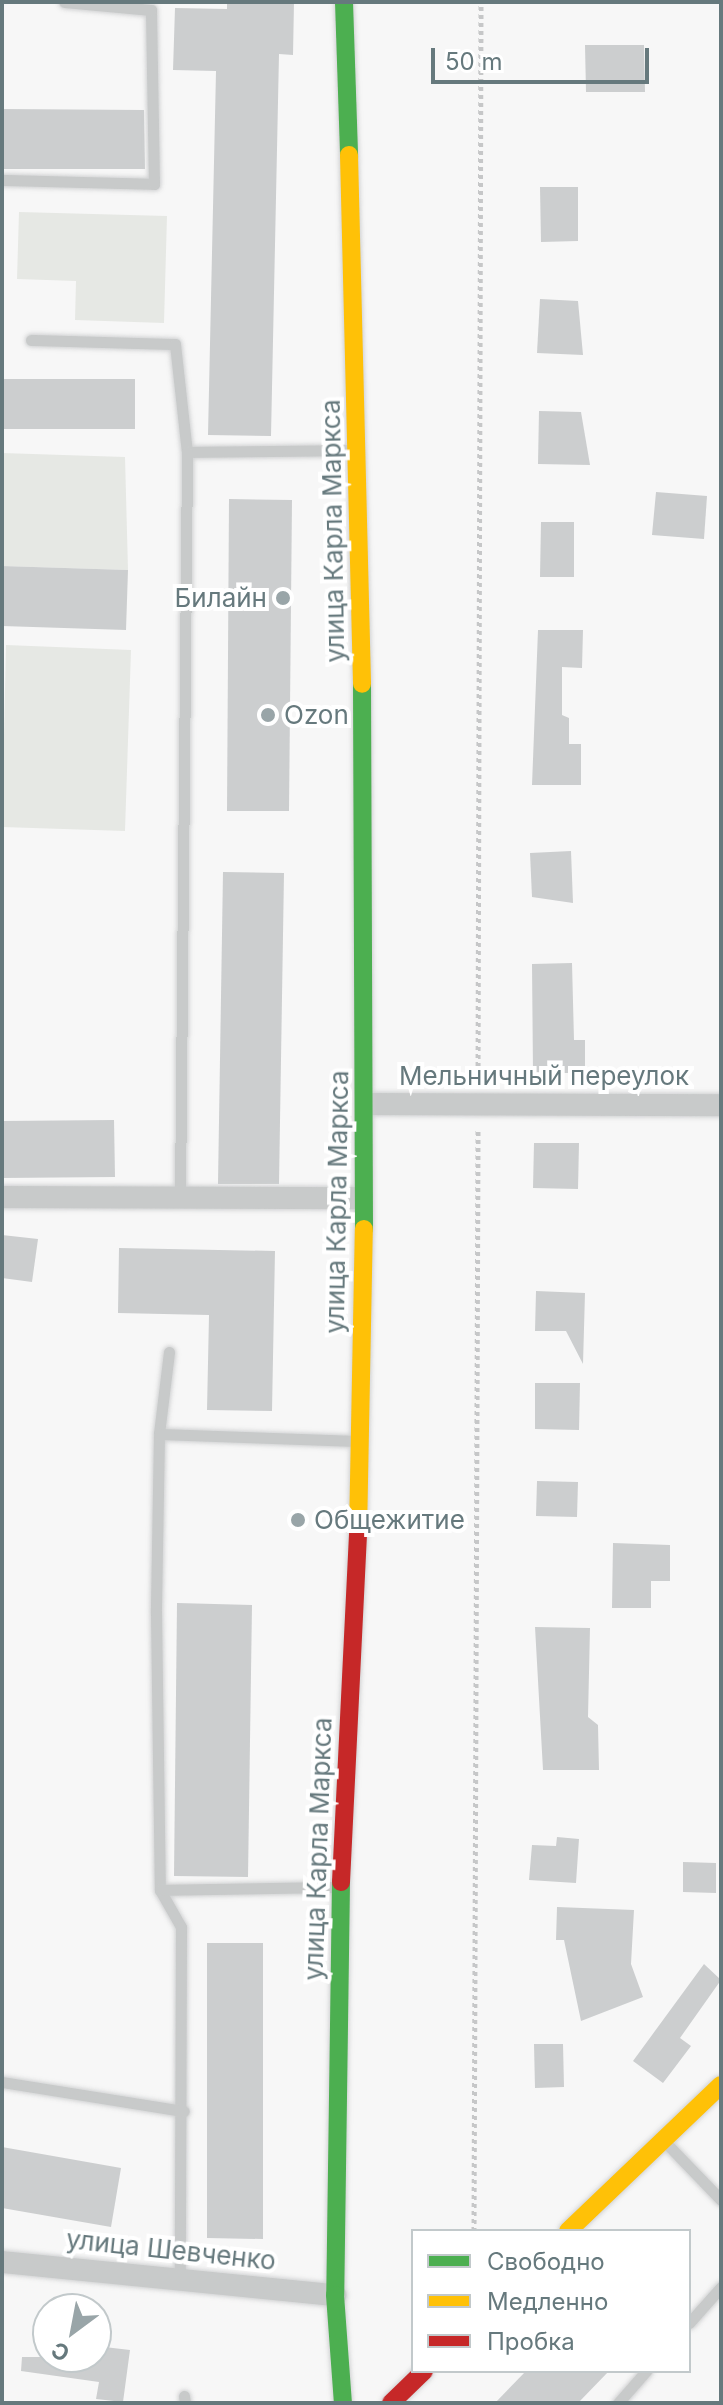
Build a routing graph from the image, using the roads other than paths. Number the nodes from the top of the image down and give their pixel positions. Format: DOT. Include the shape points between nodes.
graph roads {
  1 [pos="64,2"];
  2 [pos="344,2"];
  3 [pos="2,180"];
  4 [pos="31,340"];
  5 [pos="359,450"];
  6 [pos="187,452"];
  7 [pos="366,1104"];
  8 [pos="721,1105"];
  9 [pos="2,1197"];
  10 [pos="180,1198"];
  11 [pos="361,1198"];
  12 [pos="169,1352"];
  13 [pos="159,1434"];
  14 [pos="359,1441"];
  15 [pos="341,1887"];
  16 [pos="160,1890"];
  17 [pos="2,2082"];
  18 [pos="721,2085"];
  19 [pos="184,2111"];
  20 [pos="662,2139"];
  21 [pos="721,2200"];
  22 [pos="570,2229"];
  23 [pos="2,2262"];
  24 [pos="180,2279"];
  25 [pos="721,2287"];
  26 [pos="335,2295"];
  27 [pos="691,2321"];
  28 [pos="422,2373"];
  29 [pos="644,2373"];
  30 [pos="343,2403"];
  31 [pos="391,2403"];
  32 [pos="618,2403"];
  1 -- 3 [label="lane" via="151,10 154,184"];
  2 -- 5 [label="street, улица Карла Маркса"];
  4 -- 6 [label="lane" via="175,344"];
  5 -- 6 [label="lane"];
  5 -- 7 [label="street, улица Карла Маркса"];
  6 -- 10 [label="lane"];
  7 -- 8 [label="street, Мельничный переулок"];
  7 -- 11 [label="street, улица Карла Маркса"];
  9 -- 10 [label="street"];
  10 -- 11 [label="street"];
  11 -- 14 [label="street, улица Карла Маркса"];
  12 -- 13 [label="lane"];
  13 -- 14 [label="lane"];
  13 -- 16 [label="lane"];
  14 -- 15 [label="street, улица Карла Маркса"];
  15 -- 16 [label="lane"];
  15 -- 26 [label="street, улица Карла Маркса"];
  16 -- 19 [label="lane" via="181,1927"];
  17 -- 19 [label="lane"];
  18 -- 20 [label="street"];
  19 -- 24 [label="lane"];
  20 -- 21 [label="lane"];
  20 -- 22 [label="street"];
  23 -- 24 [label="street, улица Шевченко"];
  24 -- 26 [label="street, улица Шевченко"];
  25 -- 27 [label="lane"];
  26 -- 30 [label="street, улица Карла Маркса"];
  28 -- 31 [label="street"];
  29 -- 32 [label="lane"];
}
